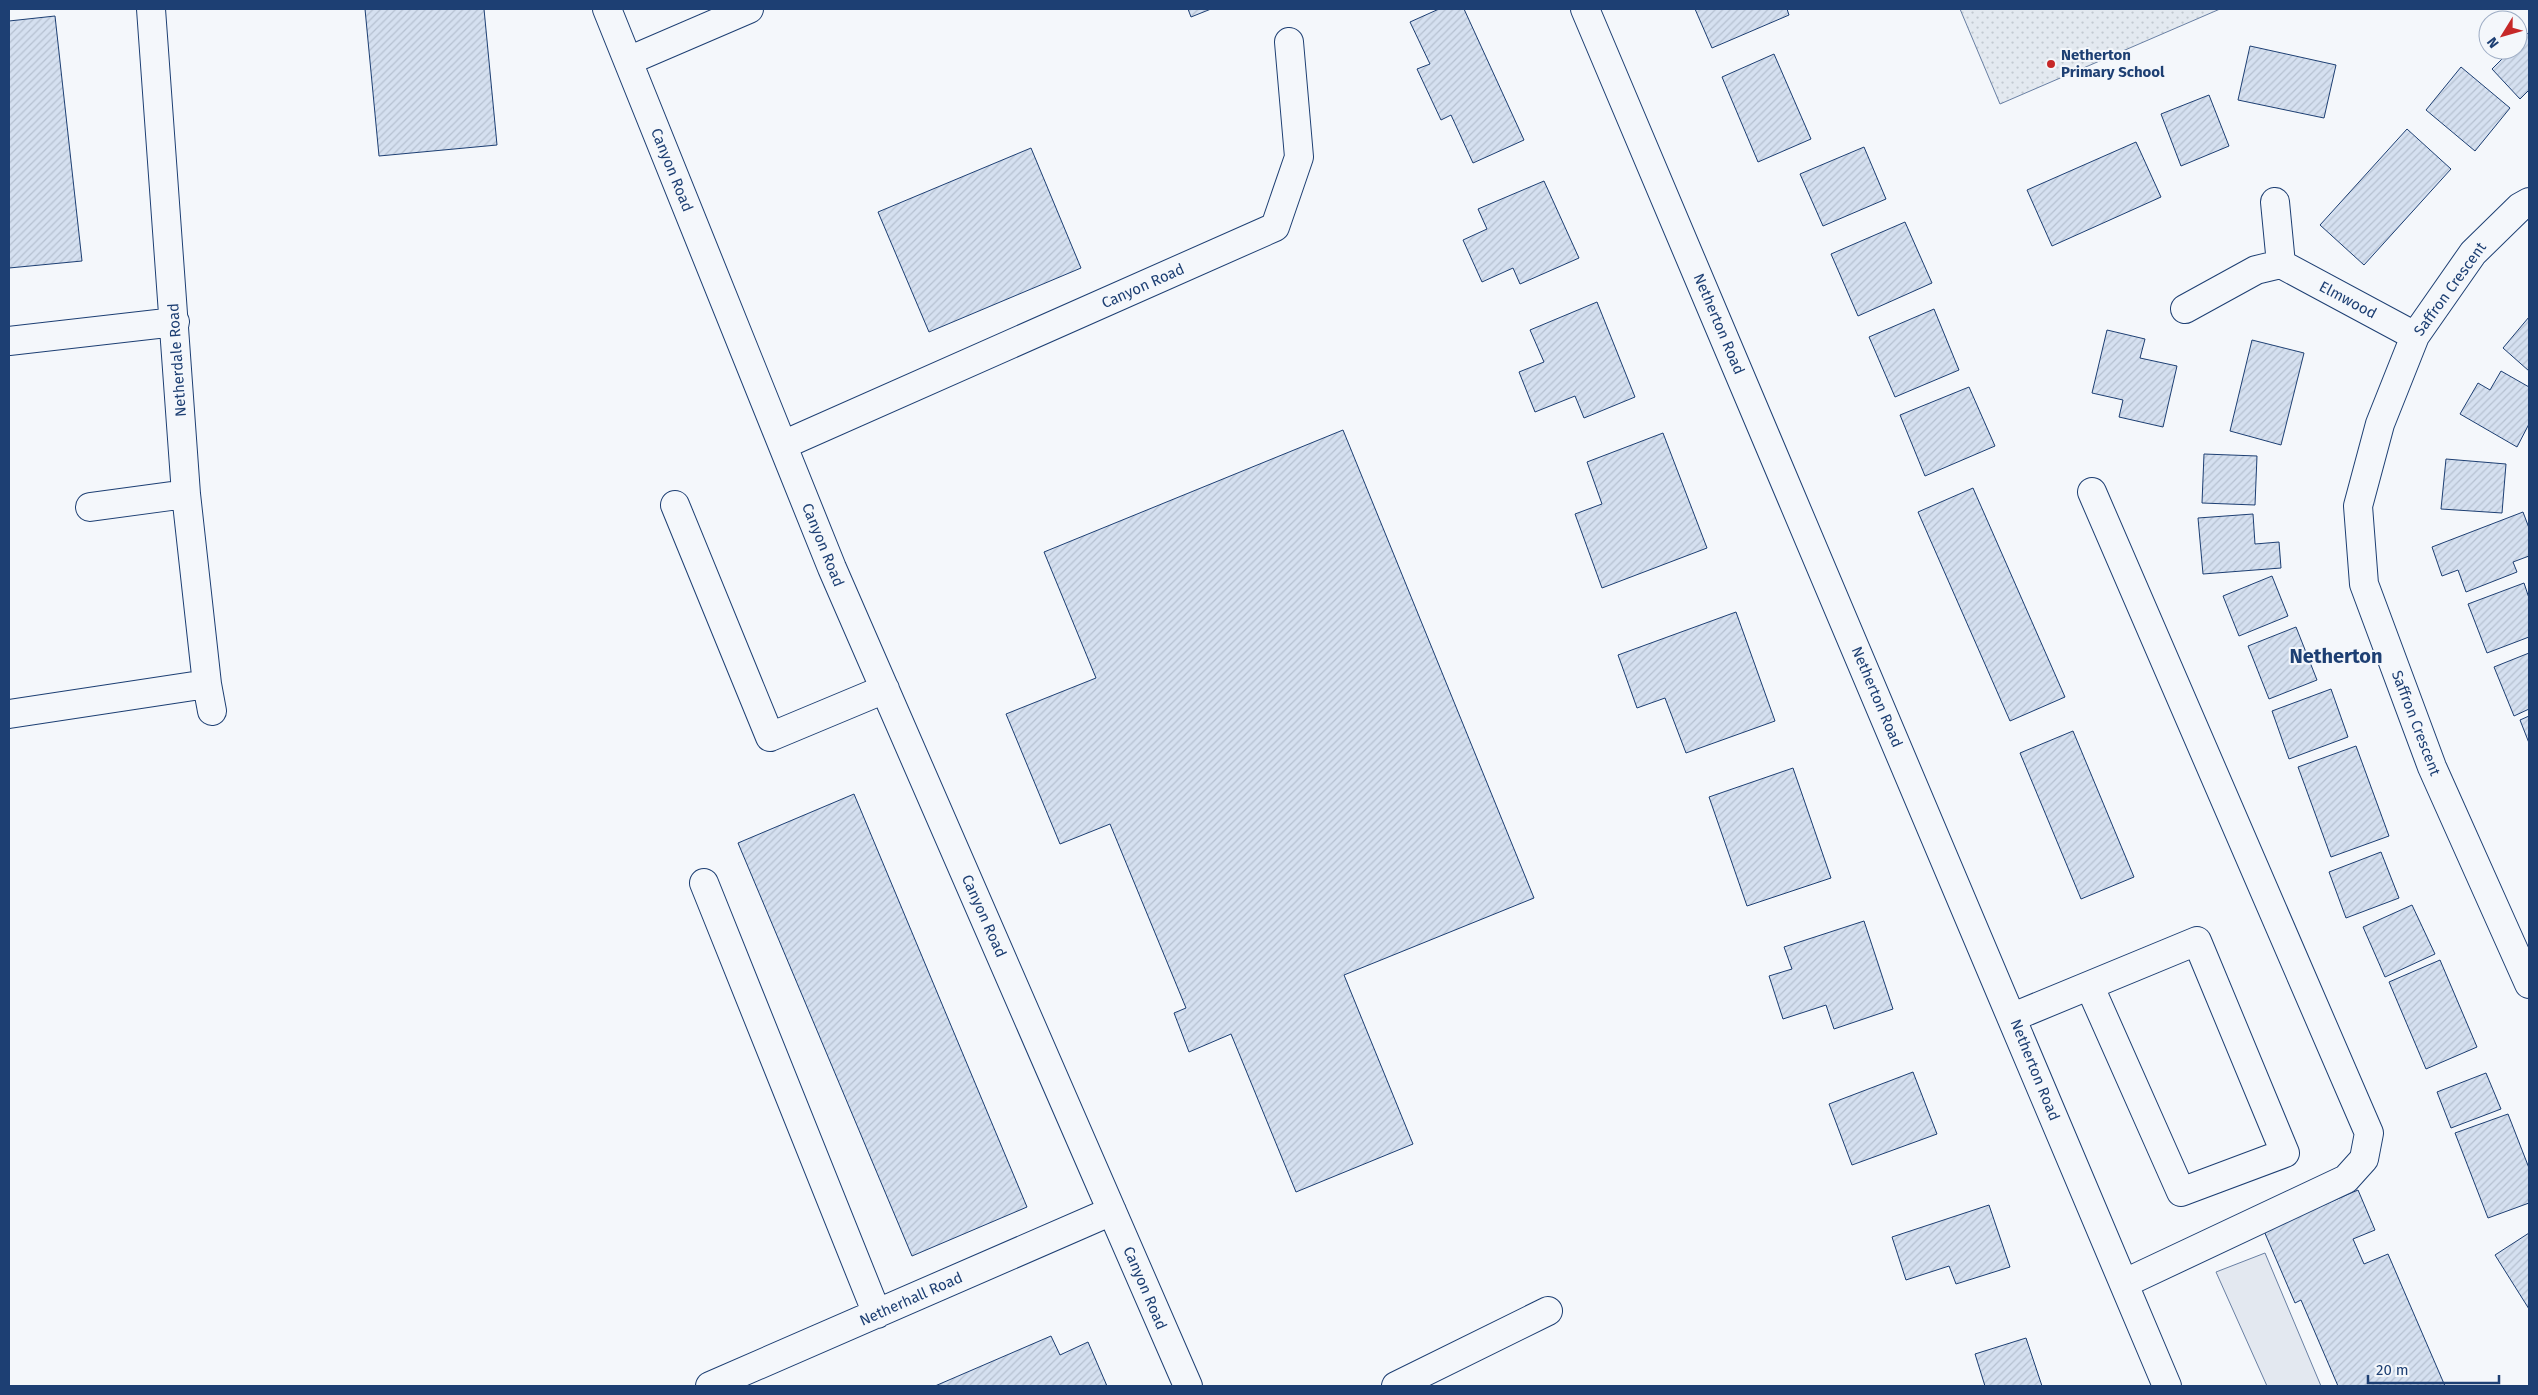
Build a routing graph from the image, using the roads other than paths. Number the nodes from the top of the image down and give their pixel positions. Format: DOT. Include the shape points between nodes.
graph roads {
  1 [pos="151,9"];
  2 [pos="607,9"];
  3 [pos="749,9"];
  4 [pos="1585,9"];
  5 [pos="1290,42"];
  6 [pos="628,60"];
  7 [pos="2275,202"];
  8 [pos="2529,202"];
  9 [pos="2281,264"];
  10 [pos="2186,309"];
  11 [pos="175,322"];
  12 [pos="2415,336"];
  13 [pos="9,341"];
  14 [pos="783,446"];
  15 [pos="2092,492"];
  16 [pos="186,494"];
  17 [pos="675,505"];
  18 [pos="90,506"];
  19 [pos="207,684"];
  20 [pos="885,689"];
  21 [pos="212,711"];
  22 [pos="9,714"];
  23 [pos="704,883"];
  24 [pos="2529,984"];
  25 [pos="2090,987"];
  26 [pos="2013,1017"];
  27 [pos="1112,1211"];
  28 [pos="2125,1283"];
  29 [pos="1548,1311"];
  30 [pos="877,1314"];
  31 [pos="710,1386"];
  32 [pos="1188,1386"];
  33 [pos="1396,1386"];
  34 [pos="2168,1386"];
  1 -- 11 [label="street, Netherdale Road"];
  2 -- 6 [label="street, Canyon Road"];
  3 -- 6 [label="street"];
  4 -- 26 [label="street, Netherton Road"];
  5 -- 14 [label="street, Canyon Road" via="1299,157 1275,227"];
  6 -- 14 [label="street, Canyon Road"];
  7 -- 9 [label="street"];
  8 -- 12 [label="street, Saffron Crescent" via="2473,253"];
  9 -- 10 [label="street" via="2256,270"];
  9 -- 12 [label="street, Elmwood"];
  11 -- 13 [label="street"];
  11 -- 16 [label="street, Netherdale Road"];
  12 -- 24 [label="street, Saffron Crescent" via="2380,424 2358,506 2364,584 2432,767"];
  14 -- 20 [label="street, Canyon Road"];
  15 -- 28 [label="street" via="2369,1133 2364,1159 2346,1179"];
  16 -- 18 [label="street"];
  16 -- 19 [label="street, Netherdale Road"];
  17 -- 20 [label="street" via="770,737"];
  19 -- 21 [label="street, Netherdale Road"];
  19 -- 22 [label="street"];
  20 -- 27 [label="street, Canyon Road"];
  23 -- 30 [label="street"];
  25 -- 25 [label="street" via="2181,1192 2285,1153 2197,940"];
  25 -- 26 [label="street"];
  26 -- 28 [label="street, Netherton Road"];
  27 -- 30 [label="street, Netherhall Road"];
  27 -- 32 [label="street, Canyon Road"];
  28 -- 34 [label="street, Netherton Road"];
  29 -- 33 [label="street"];
  30 -- 31 [label="street, Netherhall Road"];
}
